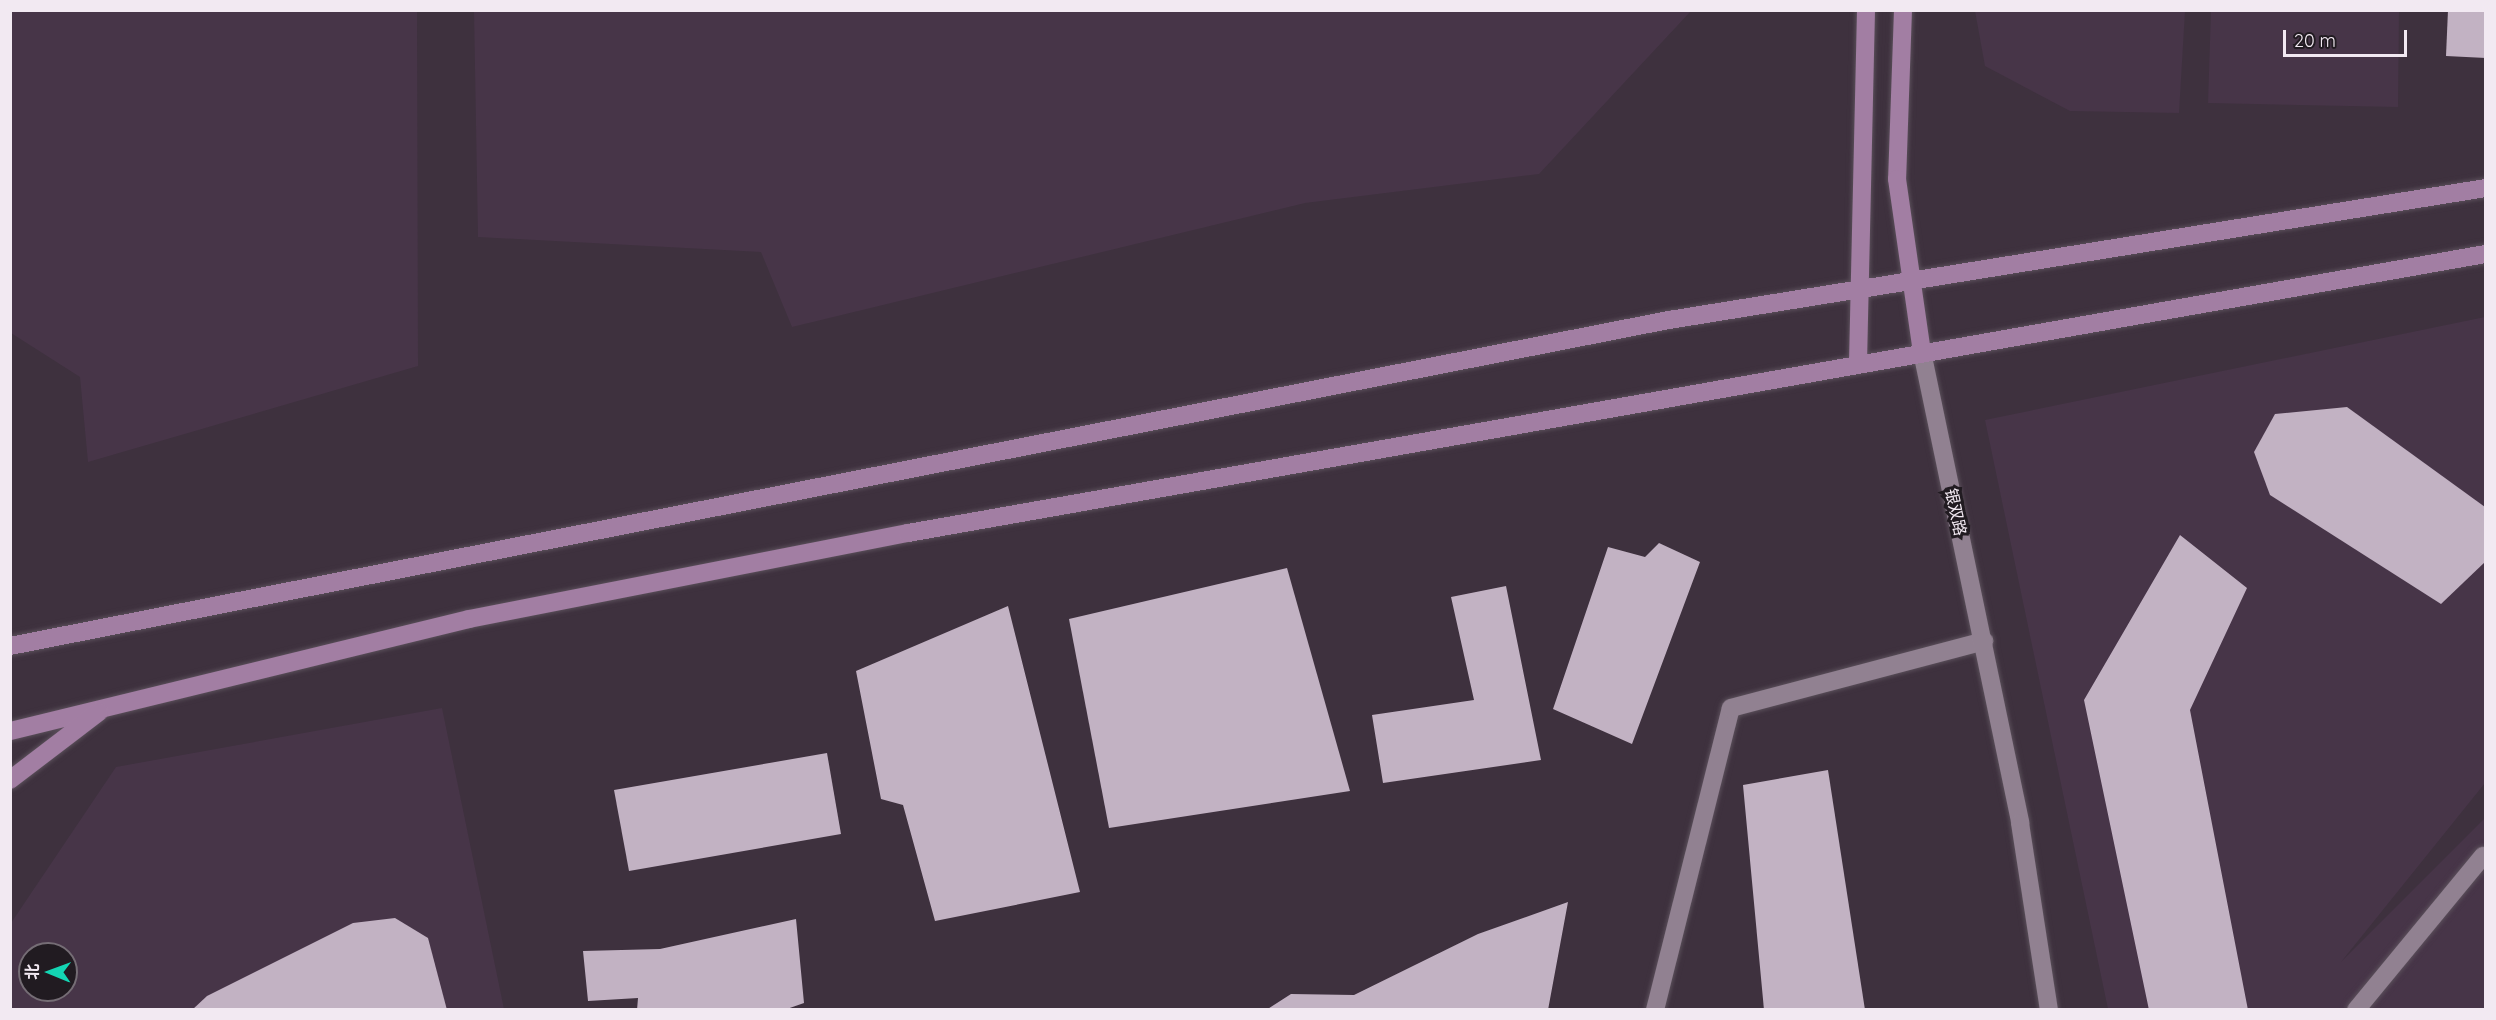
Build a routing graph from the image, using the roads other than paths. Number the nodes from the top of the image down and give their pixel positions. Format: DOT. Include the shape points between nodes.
graph roads {
  1 [pos="1866,10"];
  2 [pos="1903,10"];
  3 [pos="2486,188"];
  4 [pos="2486,254"];
  5 [pos="1909,278"];
  6 [pos="1859,287"];
  7 [pos="1922,352"];
  8 [pos="1858,363"];
  9 [pos="1984,642"];
  10 [pos="10,646"];
  11 [pos="105,707"];
  12 [pos="10,731"];
  13 [pos="10,780"];
  14 [pos="2485,860"];
  15 [pos="1654,1010"];
  16 [pos="2049,1010"];
  17 [pos="2356,1010"];
  1 -- 6 [label="main road"];
  2 -- 5 [label="main road, 银双路" via="1898,179"];
  3 -- 5 [label="main road"];
  4 -- 7 [label="main road"];
  5 -- 6 [label="main road"];
  5 -- 7 [label="main road, 银双路"];
  6 -- 8 [label="main road"];
  6 -- 10 [label="main road" via="1431,366"];
  7 -- 8 [label="main road"];
  7 -- 9 [label="street, 银双路"];
  8 -- 11 [label="main road" via="908,533 469,619"];
  9 -- 15 [label="street" via="1731,708"];
  9 -- 16 [label="street, 银双路" via="2020,823"];
  11 -- 12 [label="main road"];
  11 -- 13 [label="main road"];
  14 -- 17 [label="street"];
}
